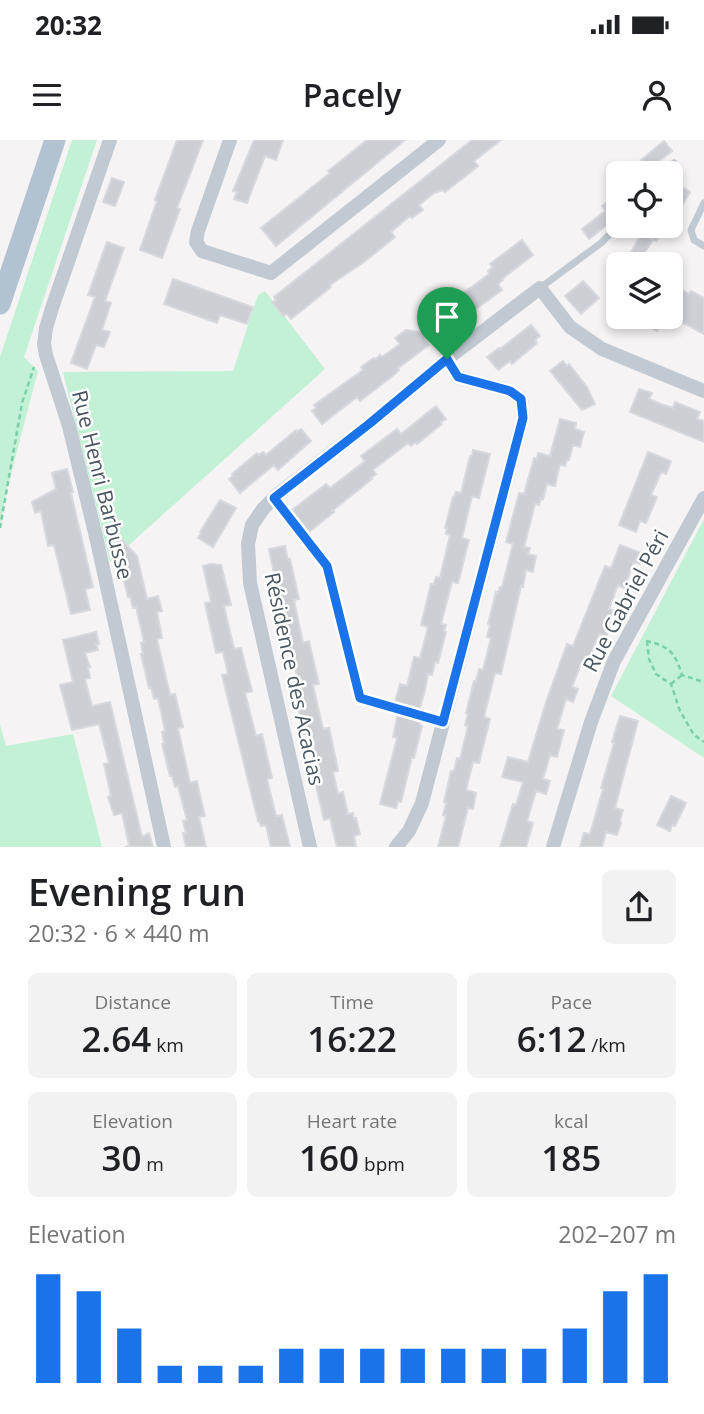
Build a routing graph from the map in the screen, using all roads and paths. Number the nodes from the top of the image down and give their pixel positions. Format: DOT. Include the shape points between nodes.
graph roads {
  1 [pos="55,140"];
  2 [pos="110,140"];
  3 [pos="230,140"];
  4 [pos="439,140"];
  5 [pos="704,203"];
  6 [pos="606,238"];
  7 [pos="704,246"];
  8 [pos="540,288"];
  9 [pos="0,304"];
  10 [pos="47,355"];
  11 [pos="447,359"];
  12 [pos="704,391"];
  13 [pos="274,498"];
  14 [pos="704,498"];
  15 [pos="0,528"];
  16 [pos="682,675"];
  17 [pos="704,682"];
  18 [pos="671,684"];
  19 [pos="443,722"];
  20 [pos="704,742"];
  21 [pos="164,847"];
  22 [pos="310,847"];
  23 [pos="397,847"];
  24 [pos="552,847"];
  1 -- 9 [label="main road"];
  2 -- 10 [label="street, Rue Henri Barbusse" via="46,328"];
  3 -- 4 [label="street" via="196,242 202,251 271,273"];
  5 -- 7 [label="lane" via="691,230 694,240"];
  6 -- 8 [label="lane, Résidence des Acacias"];
  8 -- 11 [label="street, Résidence des Acacias"];
  8 -- 12 [label="street" via="570,327 602,349"];
  10 -- 15 [label="path" via="36,363 22,403"];
  10 -- 21 [label="street, Rue Henri Barbusse" via="97,541"];
  11 -- 13 [label="street, Résidence des Acacias"];
  11 -- 19 [label="street" via="458,377 510,391 521,399 523,418"];
  13 -- 19 [label="path" via="327,566 360,698"];
  13 -- 22 [label="street, Résidence des Acacias" via="252,524 250,583"];
  14 -- 24 [label="street, Rue Gabriel Péri" via="614,661"];
  16 -- 17 [label="path"];
  16 -- 18 [label="path"];
  16 -- 18 [label="path" via="678,660 667,647 647,641 656,674"];
  18 -- 20 [label="path" via="680,711 694,735"];
  19 -- 23 [label="street" via="422,803"];
}
